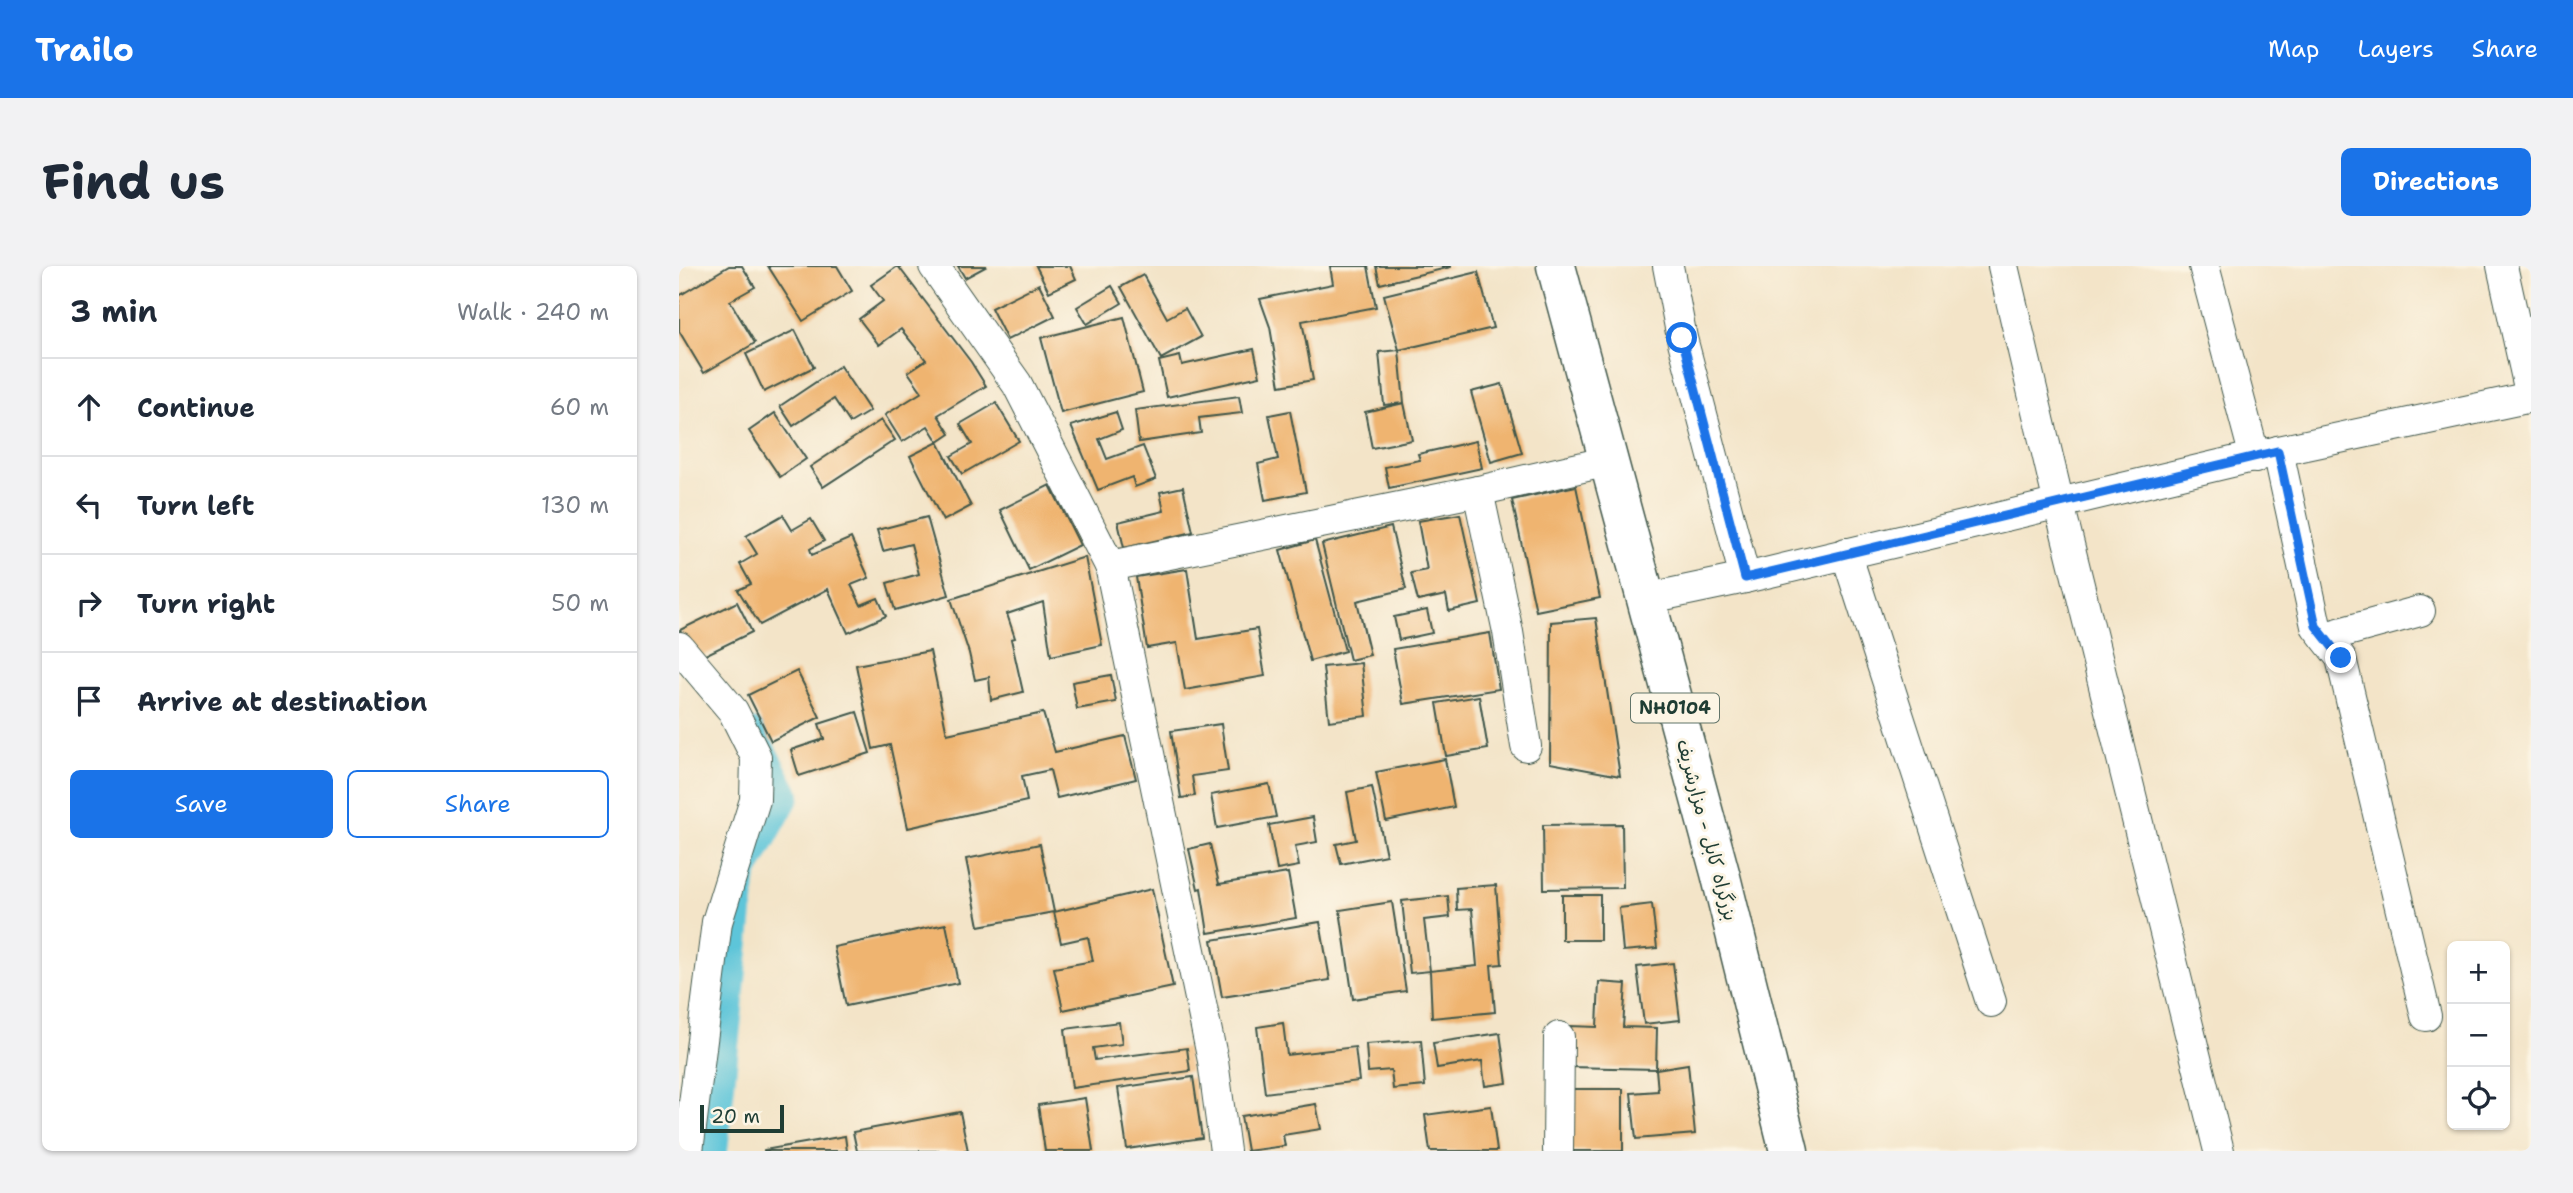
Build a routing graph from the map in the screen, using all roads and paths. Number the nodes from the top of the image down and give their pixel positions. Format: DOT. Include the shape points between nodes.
graph roads {
  1 [pos="934,266"];
  2 [pos="1556,266"];
  3 [pos="1668,266"];
  4 [pos="2003,266"];
  5 [pos="2204,266"];
  6 [pos="2502,266"];
  7 [pos="2267,454"];
  8 [pos="1609,461"];
  9 [pos="1478,491"];
  10 [pos="2059,504"];
  11 [pos="1846,553"];
  12 [pos="1110,566"];
  13 [pos="1745,578"];
  14 [pos="1645,599"];
  15 [pos="2420,611"];
  16 [pos="2325,638"];
  17 [pos="679,647"];
  18 [pos="1526,746"];
  19 [pos="1991,1002"];
  20 [pos="2425,1016"];
  21 [pos="1559,1037"];
  22 [pos="688,1151"];
  23 [pos="1225,1151"];
  24 [pos="1558,1151"];
  25 [pos="1789,1151"];
  26 [pos="2218,1151"];
  1 -- 12 [label="street" via="1017,384"];
  2 -- 8 [label="highway, بزرگراه کابل - مزارشریف / NH0104"];
  3 -- 13 [label="street" via="1682,338"];
  4 -- 10 [label="street"];
  5 -- 7 [label="street"];
  6 -- 7 [label="street" via="2531,397"];
  7 -- 10 [label="street"];
  7 -- 16 [label="street" via="2316,626"];
  8 -- 9 [label="street"];
  8 -- 14 [label="highway, بزرگراه کابل - مزارشریف / NH0104"];
  9 -- 12 [label="street"];
  9 -- 18 [label="street"];
  10 -- 11 [label="street"];
  10 -- 26 [label="street"];
  11 -- 13 [label="street"];
  11 -- 19 [label="street"];
  12 -- 23 [label="street" via="1213,1061"];
  13 -- 14 [label="street"];
  14 -- 25 [label="highway, بزرگراه کابل - مزارشریف / NH0104"];
  15 -- 16 [label="street"];
  16 -- 20 [label="street" via="2341,658"];
  17 -- 22 [label="street" via="733,711 756,757 755,800 717,922"];
  21 -- 24 [label="street"];
}
